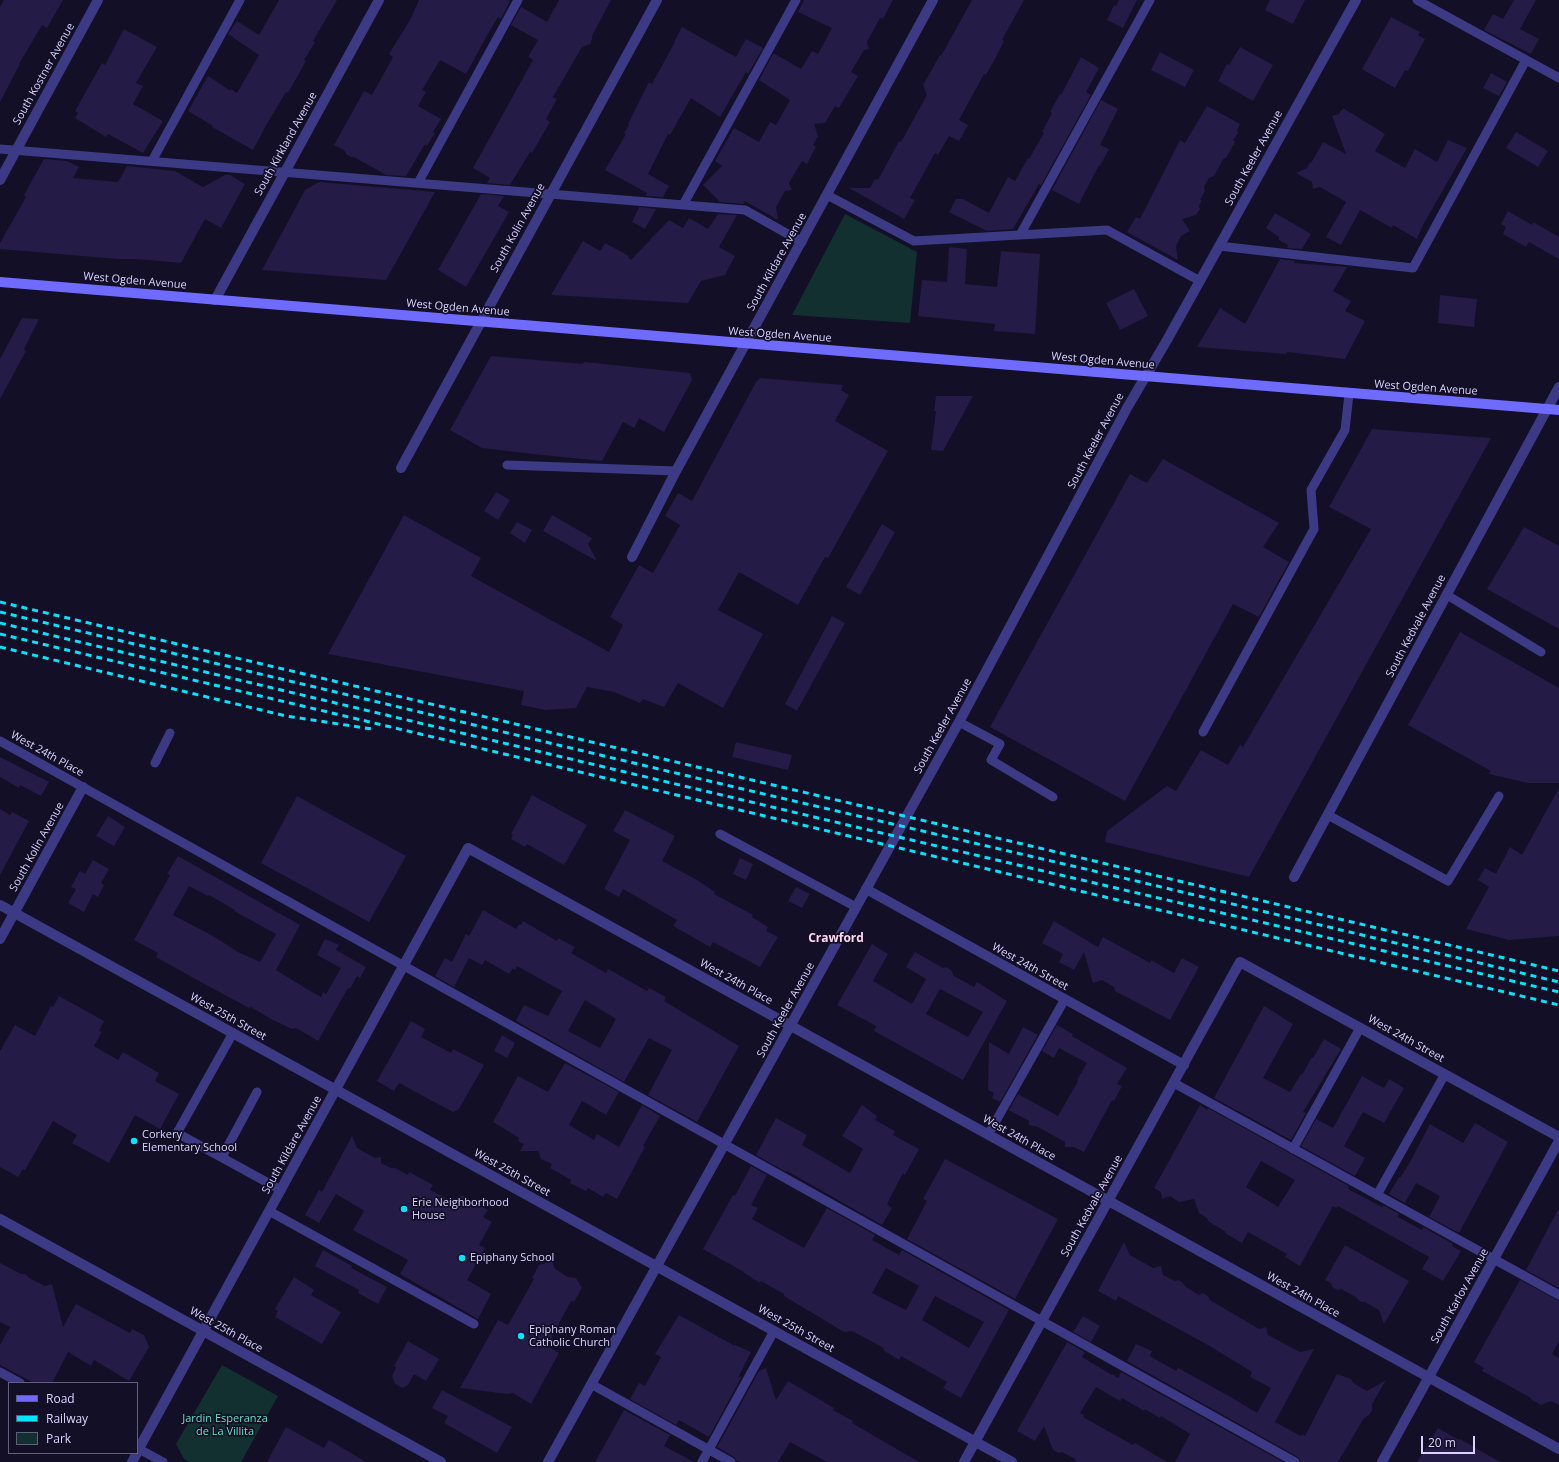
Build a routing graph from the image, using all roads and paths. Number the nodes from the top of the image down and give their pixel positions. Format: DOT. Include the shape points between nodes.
graph roads {
  1 [pos="98,0"];
  2 [pos="240,0"];
  3 [pos="378,0"];
  4 [pos="518,0"];
  5 [pos="657,0"];
  6 [pos="796,0"];
  7 [pos="933,0"];
  8 [pos="1150,0"];
  9 [pos="1356,0"];
  10 [pos="1417,0"];
  11 [pos="1526,60"];
  12 [pos="1559,78"];
  13 [pos="0,149"];
  14 [pos="16,150"];
  15 [pos="152,161"];
  16 [pos="285,172"];
  17 [pos="0,180"];
  18 [pos="418,183"];
  19 [pos="551,193"];
  20 [pos="828,195"];
  21 [pos="683,205"];
  22 [pos="1020,235"];
  23 [pos="802,242"];
  24 [pos="1219,246"];
  25 [pos="1200,281"];
  26 [pos="0,282"];
  27 [pos="215,300"];
  28 [pos="481,322"];
  29 [pos="746,344"];
  30 [pos="1145,376"];
  31 [pos="1559,387"];
  32 [pos="1349,394"];
  33 [pos="1547,409"];
  34 [pos="1559,410"];
  35 [pos="507,465"];
  36 [pos="401,468"];
  37 [pos="676,472"];
  38 [pos="632,557"];
  39 [pos="1447,595"];
  40 [pos="1541,652"];
  41 [pos="959,722"];
  42 [pos="1203,732"];
  43 [pos="170,733"];
  44 [pos="0,741"];
  45 [pos="155,763"];
  46 [pos="83,787"];
  47 [pos="1499,796"];
  48 [pos="1054,797"];
  49 [pos="1328,815"];
  50 [pos="720,834"];
  51 [pos="468,848"];
  52 [pos="1294,877"];
  53 [pos="866,889"];
  54 [pos="0,905"];
  55 [pos="856,907"];
  56 [pos="14,913"];
  57 [pos="0,939"];
  58 [pos="1240,962"];
  59 [pos="404,966"];
  60 [pos="1064,999"];
  61 [pos="791,1026"];
  62 [pos="1360,1028"];
  63 [pos="233,1033"];
  64 [pos="1184,1065"];
  65 [pos="1445,1074"];
  66 [pos="1174,1083"];
  67 [pos="336,1090"];
  68 [pos="257,1092"];
  69 [pos="988,1135"];
  70 [pos="1559,1137"];
  71 [pos="1559,1141"];
  72 [pos="725,1145"];
  73 [pos="1293,1149"];
  74 [pos="222,1158"];
  75 [pos="281,1190"];
  76 [pos="1377,1195"];
  77 [pos="1108,1201"];
  78 [pos="269,1211"];
  79 [pos="0,1219"];
  80 [pos="1494,1259"];
  81 [pos="657,1266"];
  82 [pos="1559,1295"];
  83 [pos="1042,1321"];
  84 [pos="474,1324"];
  85 [pos="204,1331"];
  86 [pos="774,1331"];
  87 [pos="0,1372"];
  88 [pos="1429,1377"];
  89 [pos="18,1382"];
  90 [pos="591,1384"];
  91 [pos="975,1442"];
  92 [pos="138,1448"];
  93 [pos="1559,1449"];
  94 [pos="138,1450"];
  95 [pos="709,1450"];
  96 [pos="163,1462"];
  97 [pos="441,1462"];
  98 [pos="548,1462"];
  99 [pos="702,1462"];
  100 [pos="731,1462"];
  101 [pos="964,1462"];
  102 [pos="1012,1462"];
  103 [pos="1295,1462"];
  104 [pos="1382,1462"];
  1 -- 14 [label="street, South Kostner Avenue"];
  2 -- 15 [label="lane"];
  3 -- 16 [label="street, South Kirkland Avenue"];
  4 -- 18 [label="lane"];
  5 -- 19 [label="street, South Kolin Avenue"];
  6 -- 21 [label="lane"];
  7 -- 20 [label="street, South Kildare Avenue"];
  8 -- 22 [label="lane"];
  9 -- 24 [label="street, South Keeler Avenue"];
  10 -- 11 [label="lane"];
  11 -- 12 [label="lane"];
  11 -- 24 [label="lane" via="1413,268"];
  13 -- 14 [label="lane"];
  14 -- 15 [label="lane"];
  14 -- 17 [label="street, South Kostner Avenue"];
  15 -- 16 [label="lane"];
  16 -- 18 [label="lane"];
  16 -- 27 [label="street, South Kirkland Avenue"];
  18 -- 19 [label="lane"];
  19 -- 21 [label="lane"];
  19 -- 28 [label="street, South Kolin Avenue"];
  20 -- 22 [label="lane" via="914,241"];
  20 -- 23 [label="street, South Kildare Avenue"];
  21 -- 23 [label="lane" via="745,210"];
  22 -- 25 [label="lane" via="1107,230"];
  23 -- 29 [label="street, South Kildare Avenue"];
  24 -- 25 [label="street, South Keeler Avenue"];
  25 -- 30 [label="street, South Keeler Avenue"];
  26 -- 27 [label="main road, West Ogden Avenue"];
  27 -- 28 [label="main road, West Ogden Avenue"];
  28 -- 29 [label="main road, West Ogden Avenue"];
  28 -- 36 [label="street, South Kolin Avenue"];
  29 -- 30 [label="main road, West Ogden Avenue"];
  29 -- 37 [label="street, South Kildare Avenue"];
  30 -- 32 [label="main road, West Ogden Avenue"];
  30 -- 41 [label="street, South Keeler Avenue"];
  31 -- 33 [label="street, South Kedvale Avenue"];
  32 -- 33 [label="main road, West Ogden Avenue"];
  32 -- 42 [label="lane" via="1344,430 1310,490 1314,529"];
  33 -- 34 [label="main road, West Ogden Avenue"];
  33 -- 39 [label="street, South Kedvale Avenue"];
  35 -- 37 [label="lane"];
  37 -- 38 [label="street, South Kildare Avenue"];
  39 -- 40 [label="lane"];
  39 -- 49 [label="street, South Kedvale Avenue"];
  41 -- 48 [label="lane" via="1000,744 990,760"];
  41 -- 53 [label="street, South Keeler Avenue"];
  43 -- 45 [label="lane"];
  44 -- 46 [label="lane, West 24th Place"];
  46 -- 56 [label="street, South Kolin Avenue"];
  46 -- 59 [label="lane, West 24th Place"];
  47 -- 49 [label="lane" via="1448,881"];
  49 -- 52 [label="street, South Kedvale Avenue"];
  50 -- 55 [label="lane"];
  51 -- 59 [label="street, South Kildare Avenue"];
  51 -- 61 [label="street, West 24th Place"];
  53 -- 55 [label="street, South Keeler Avenue"];
  53 -- 60 [label="street, West 24th Street"];
  54 -- 56 [label="street, West 25th Street"];
  55 -- 61 [label="street, South Keeler Avenue"];
  56 -- 57 [label="street, South Kolin Avenue"];
  56 -- 63 [label="street, West 25th Street"];
  58 -- 62 [label="street, West 24th Street"];
  58 -- 64 [label="street, South Kedvale Avenue"];
  59 -- 67 [label="street, South Kildare Avenue"];
  59 -- 72 [label="lane, West 24th Place"];
  60 -- 64 [label="street, West 24th Street"];
  60 -- 69 [label="lane"];
  61 -- 69 [label="street, West 24th Place"];
  61 -- 72 [label="street, South Keeler Avenue"];
  62 -- 65 [label="street, West 24th Street"];
  62 -- 73 [label="lane"];
  63 -- 67 [label="street, West 25th Street"];
  63 -- 74 [label="lane" via="177,1133"];
  64 -- 66 [label="street, South Kedvale Avenue"];
  65 -- 70 [label="street, West 24th Street"];
  65 -- 76 [label="lane"];
  66 -- 73 [label="lane"];
  66 -- 77 [label="street, South Kedvale Avenue"];
  67 -- 75 [label="street, South Kildare Avenue"];
  67 -- 81 [label="street, West 25th Street"];
  68 -- 74 [label="lane"];
  69 -- 77 [label="street, West 24th Place"];
  71 -- 80 [label="street, South Karlov Avenue"];
  72 -- 81 [label="street, South Keeler Avenue"];
  72 -- 83 [label="lane, West 24th Place"];
  73 -- 76 [label="lane"];
  74 -- 75 [label="lane"];
  75 -- 78 [label="street, South Kildare Avenue"];
  76 -- 80 [label="lane"];
  77 -- 83 [label="street, South Kedvale Avenue"];
  77 -- 88 [label="street, West 24th Place"];
  78 -- 84 [label="lane"];
  78 -- 85 [label="street, South Kildare Avenue"];
  79 -- 85 [label="street, West 25th Place"];
  80 -- 82 [label="lane"];
  80 -- 88 [label="street, South Karlov Avenue"];
  81 -- 86 [label="street, West 25th Street"];
  81 -- 90 [label="street, South Keeler Avenue"];
  83 -- 91 [label="street, South Kedvale Avenue"];
  83 -- 103 [label="lane, West 24th Place"];
  85 -- 92 [label="street, South Kildare Avenue"];
  85 -- 97 [label="street, West 25th Place"];
  86 -- 91 [label="street, West 25th Street"];
  86 -- 95 [label="lane"];
  87 -- 89 [label="lane"];
  88 -- 93 [label="street, West 24th Place"];
  88 -- 104 [label="street, South Karlov Avenue"];
  90 -- 95 [label="lane"];
  90 -- 98 [label="street, South Keeler Avenue"];
  91 -- 101 [label="street, South Kedvale Avenue"];
  91 -- 102 [label="street, West 25th Street"];
  94 -- 96 [label="lane"];
  95 -- 99 [label="lane"];
  95 -- 100 [label="lane"];
}
